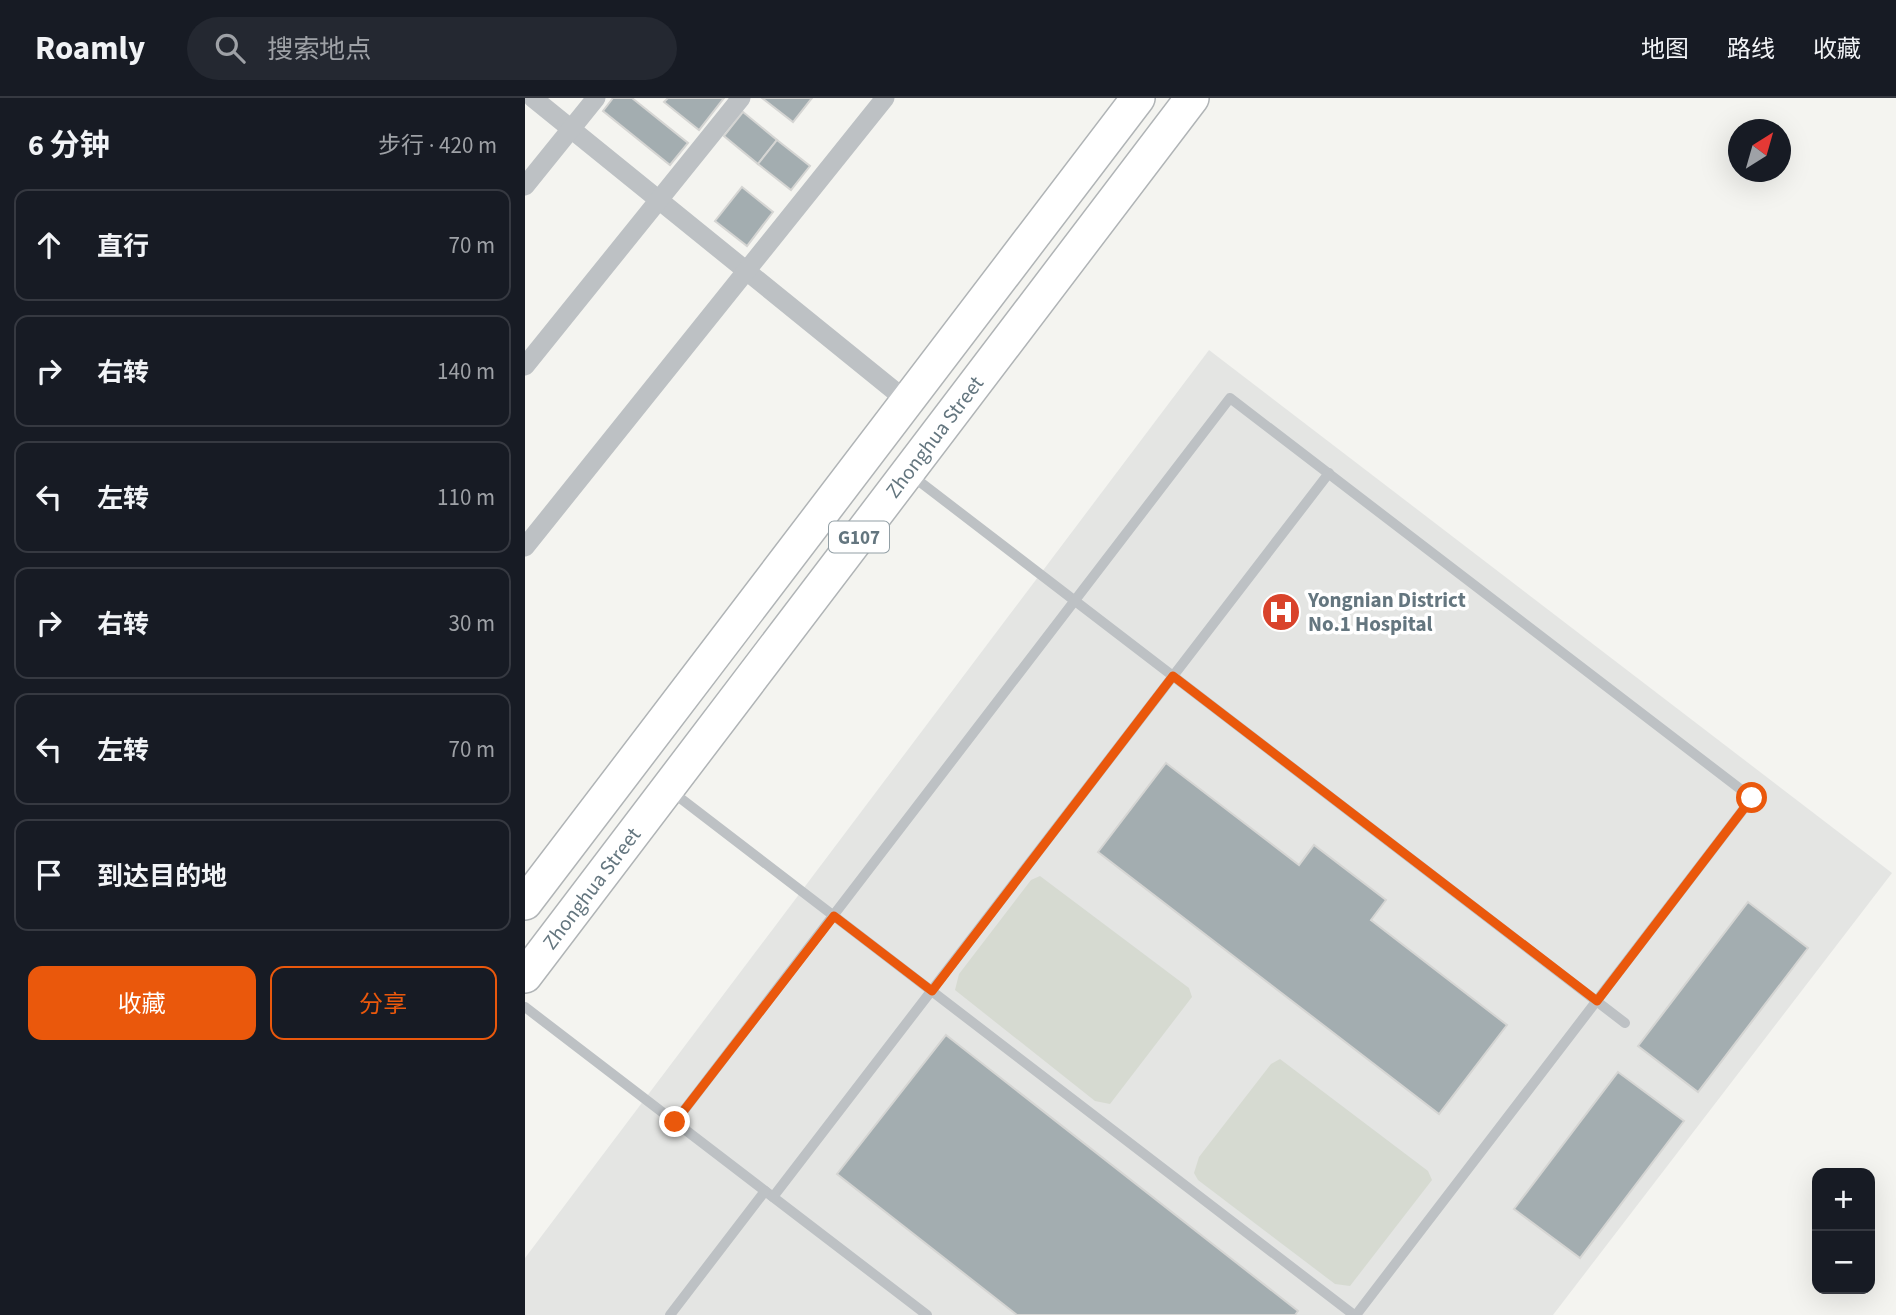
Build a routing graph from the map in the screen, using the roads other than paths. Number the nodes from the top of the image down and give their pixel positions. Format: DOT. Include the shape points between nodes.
graph roads {
  1 [pos="533,98"];
  2 [pos="596,98"];
  3 [pos="741,98"];
  4 [pos="885,98"];
  5 [pos="1138,98"];
  6 [pos="1192,98"];
  7 [pos="571,129"];
  8 [pos="525,186"];
  9 [pos="659,200"];
  10 [pos="746,271"];
  11 [pos="525,366"];
  12 [pos="907,401"];
  13 [pos="908,472"];
  14 [pos="1329,473"];
  15 [pos="525,547"];
  16 [pos="1075,601"];
  17 [pos="1173,676"];
  18 [pos="667,789"];
  19 [pos="527,898"];
  20 [pos="834,916"];
  21 [pos="525,976"];
  22 [pos="932,991"];
  23 [pos="1597,1001"];
  24 [pos="525,1006"];
  25 [pos="1625,1023"];
  26 [pos="675,1122"];
  27 [pos="769,1194"];
  28 [pos="670,1315"];
  29 [pos="927,1315"];
  30 [pos="1355,1315"];
  1 -- 7 [label="street"];
  2 -- 7 [label="street"];
  3 -- 9 [label="street"];
  4 -- 10 [label="street"];
  5 -- 12 [label="highway, Zhonghua Street / G107"];
  6 -- 13 [label="highway, Zhonghua Street / G107"];
  7 -- 8 [label="street"];
  7 -- 9 [label="street"];
  9 -- 10 [label="street"];
  9 -- 11 [label="street"];
  10 -- 12 [label="street"];
  10 -- 15 [label="street"];
  12 -- 19 [label="highway, Zhonghua Street / G107"];
  13 -- 16 [label="lane"];
  13 -- 18 [label="highway, Zhonghua Street / G107"];
  14 -- 16 [label="lane" via="1230,398"];
  14 -- 17 [label="lane"];
  14 -- 23 [label="lane" via="1752,798"];
  16 -- 17 [label="lane"];
  16 -- 20 [label="lane"];
  17 -- 22 [label="lane"];
  17 -- 23 [label="lane"];
  18 -- 20 [label="lane"];
  18 -- 21 [label="highway, Zhonghua Street / G107"];
  20 -- 22 [label="lane"];
  20 -- 26 [label="lane"];
  22 -- 27 [label="lane"];
  22 -- 30 [label="lane"];
  23 -- 25 [label="lane"];
  23 -- 30 [label="lane"];
  24 -- 26 [label="lane"];
  26 -- 27 [label="lane"];
  27 -- 28 [label="lane"];
  27 -- 29 [label="lane"];
}
